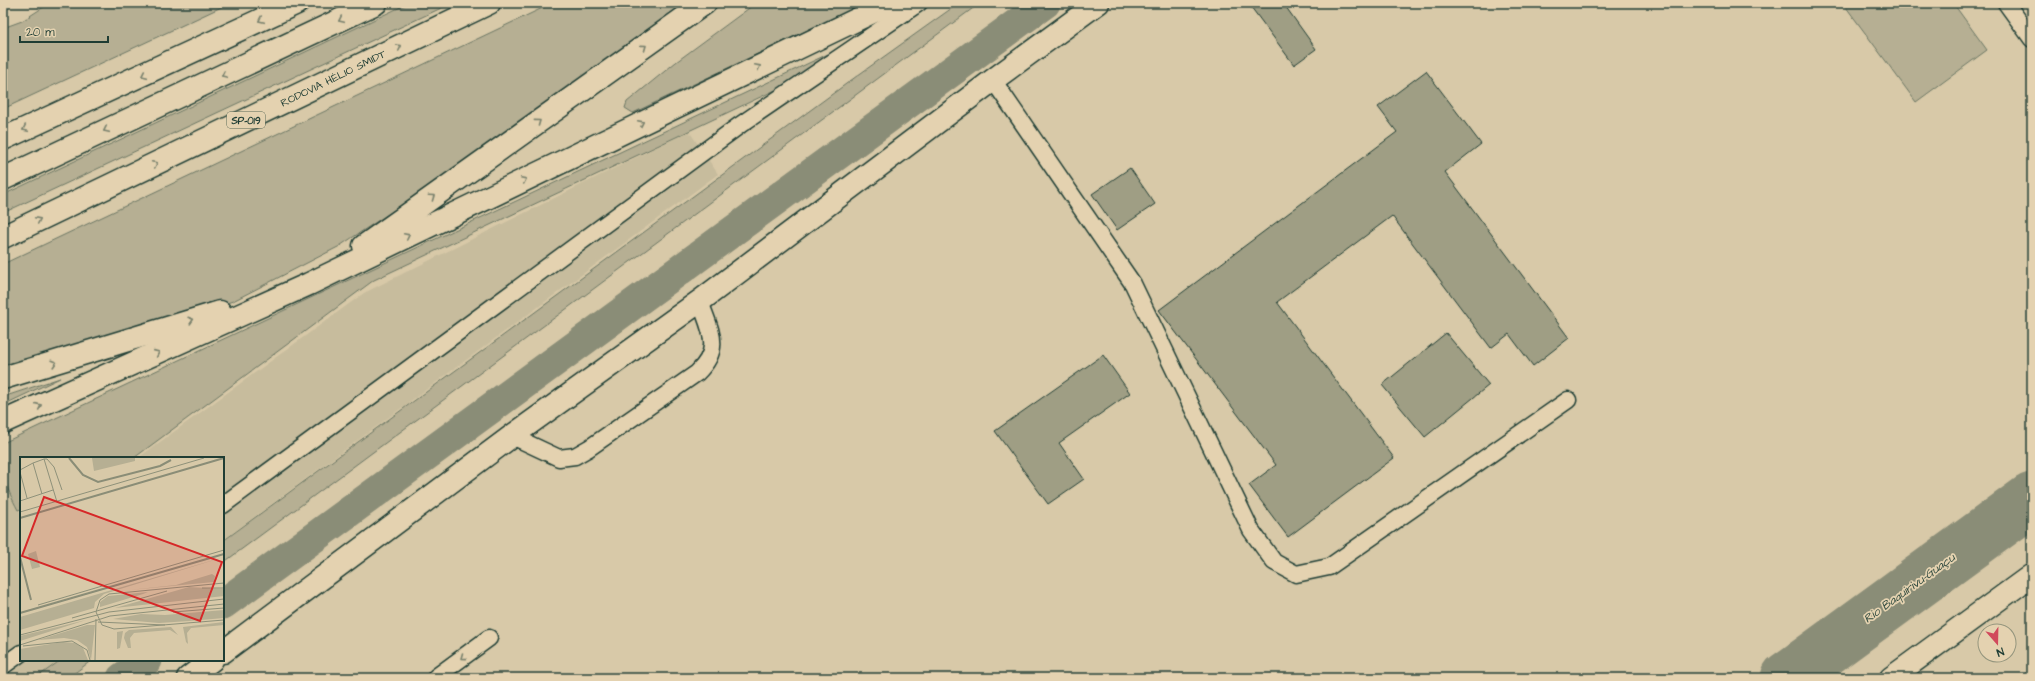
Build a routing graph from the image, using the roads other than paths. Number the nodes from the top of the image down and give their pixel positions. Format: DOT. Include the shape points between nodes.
graph roads {
  1 [pos="297,3"];
  2 [pos="376,3"];
  3 [pos="490,3"];
  4 [pos="705,3"];
  5 [pos="891,3"];
  6 [pos="919,3"];
  7 [pos="1098,3"];
  8 [pos="2006,3"];
  9 [pos="2032,39"];
  10 [pos="993,80"];
  11 [pos="3,139"];
  12 [pos="3,179"];
  13 [pos="3,237"];
  14 [pos="309,284"];
  15 [pos="700,301"];
  16 [pos="3,378"];
  17 [pos="1568,400"];
  18 [pos="3,422"];
  19 [pos="512,436"];
  20 [pos="224,504"];
  21 [pos="2032,575"];
  22 [pos="489,638"];
  23 [pos="224,651"];
  24 [pos="20,654"];
  25 [pos="211,661"];
  26 [pos="3,666"];
  27 [pos="436,677"];
  28 [pos="188,678"];
  29 [pos="1891,678"];
  1 -- 11 [label="main road, one-way"];
  2 -- 12 [label="main road, one-way"];
  13 -- 3 [label="main road, RODOVIA HÉLIO SMIDT / SP-019, one-way"];
  14 -- 4 [label="main road, one-way"];
  14 -- 5 [label="main road, one-way"];
  6 -- 20 [label="lane" via="740,125"];
  7 -- 10 [label="main road"];
  8 -- 9 [label="lane"];
  10 -- 15 [label="main road"];
  10 -- 17 [label="lane" via="1133,284 1251,530 1274,562 1296,574 1329,567"];
  16 -- 14 [label="main road, one-way"];
  18 -- 14 [label="main road, one-way"];
  15 -- 19 [label="main road"];
  15 -- 19 [label="lane" via="714,349 708,363 697,373 575,456 559,458"];
  19 -- 23 [label="main road"];
  21 -- 29 [label="main road"];
  22 -- 27 [label="lane, one-way"];
  24 -- 26 [label="lane"];
  25 -- 28 [label="main road"];
}
